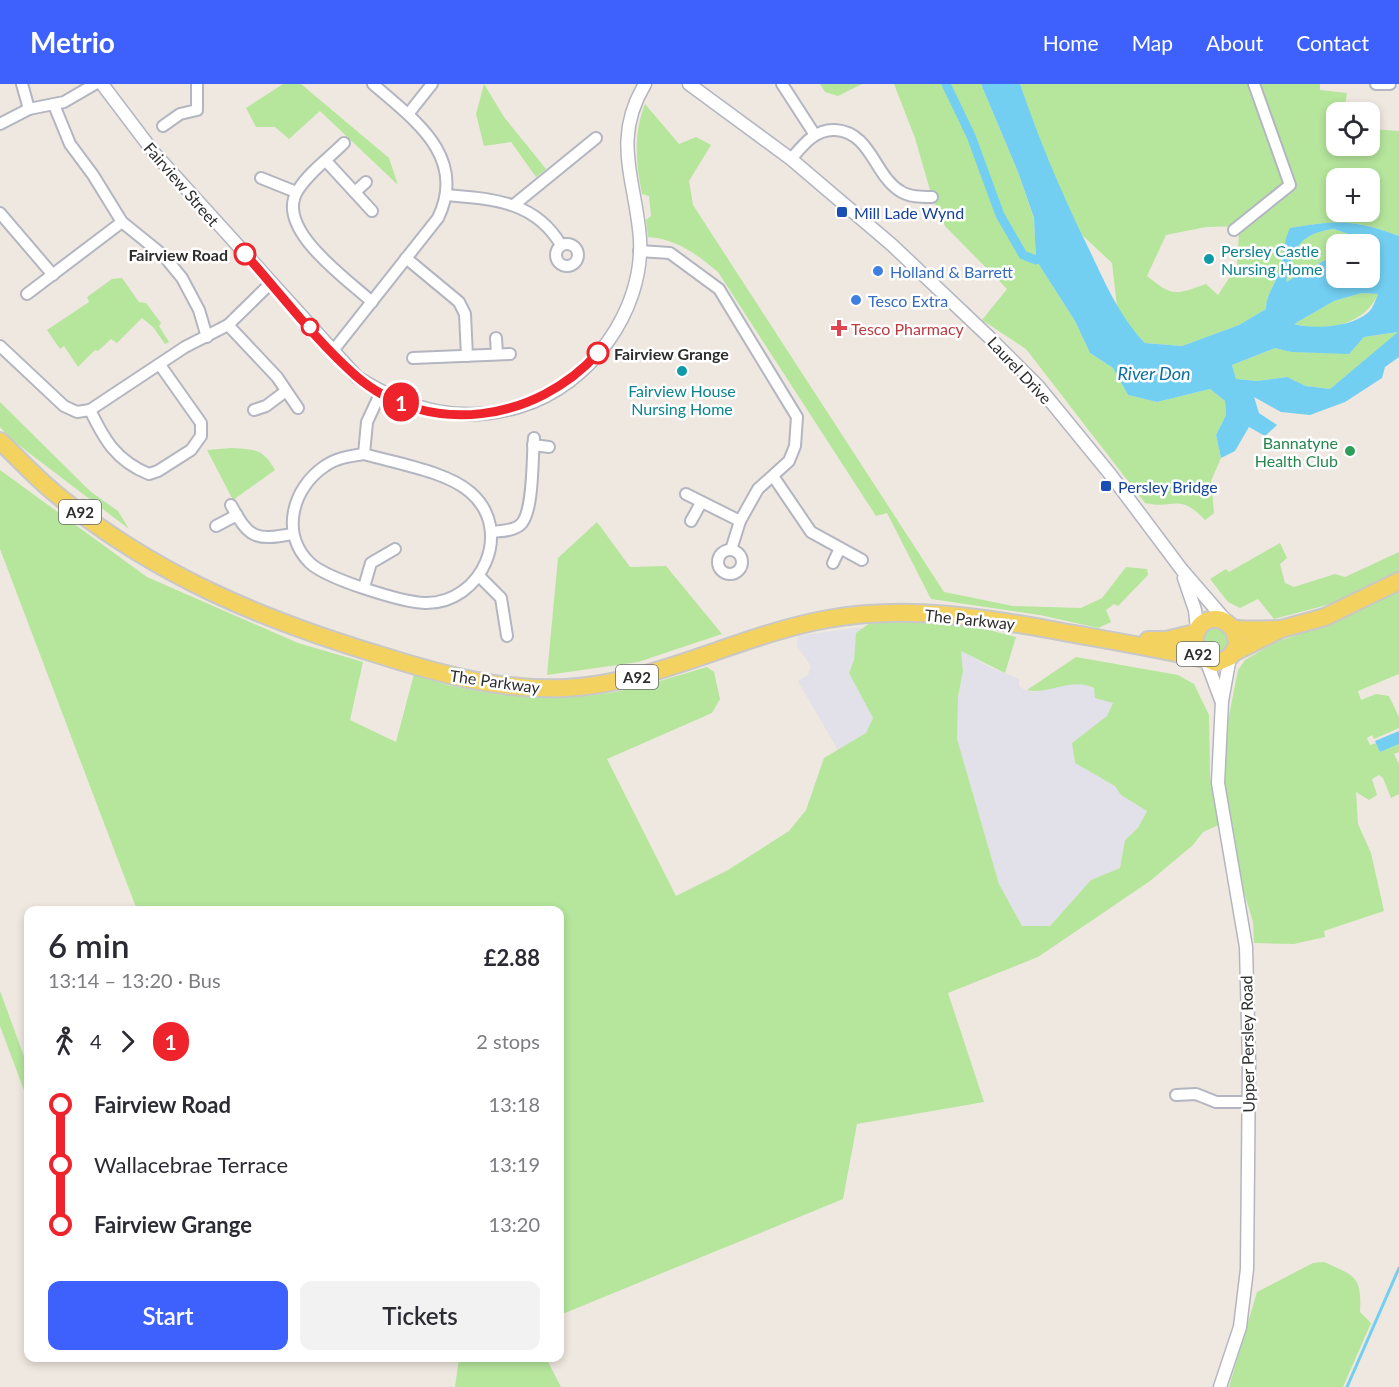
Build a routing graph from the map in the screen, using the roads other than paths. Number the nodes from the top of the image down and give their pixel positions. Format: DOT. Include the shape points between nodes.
graph roads {
  1 [pos="22,84"];
  2 [pos="95,84"];
  3 [pos="102,84"];
  4 [pos="197,84"];
  5 [pos="373,84"];
  6 [pos="432,84"];
  7 [pos="645,84"];
  8 [pos="688,84"];
  9 [pos="782,84"];
  10 [pos="1254,84"];
  11 [pos="1376,84"];
  12 [pos="1390,84"];
  13 [pos="54,105"];
  14 [pos="29,109"];
  15 [pos="409,113"];
  16 [pos="0,124"];
  17 [pos="163,126"];
  18 [pos="815,135"];
  19 [pos="596,138"];
  20 [pos="344,143"];
  21 [pos="791,159"];
  22 [pos="326,161"];
  23 [pos="261,178"];
  24 [pos="366,182"];
  25 [pos="296,192"];
  26 [pos="355,192"];
  27 [pos="447,195"];
  28 [pos="932,197"];
  29 [pos="515,204"];
  30 [pos="372,211"];
  31 [pos="0,213"];
  32 [pos="122,222"];
  33 [pos="1234,230"];
  34 [pos="561,245"];
  35 [pos="639,251"];
  36 [pos="406,258"];
  37 [pos="53,275"];
  38 [pos="271,283"];
  39 [pos="27,294"];
  40 [pos="372,302"];
  41 [pos="228,325"];
  42 [pos="207,337"];
  43 [pos="496,338"];
  44 [pos="0,346"];
  45 [pos="332,352"];
  46 [pos="497,354"];
  47 [pos="510,354"];
  48 [pos="467,356"];
  49 [pos="413,358"];
  50 [pos="160,365"];
  51 [pos="286,391"];
  52 [pos="381,392"];
  53 [pos="298,408"];
  54 [pos="90,410"];
  55 [pos="254,410"];
  56 [pos="0,441"];
  57 [pos="549,447"];
  58 [pos="363,454"];
  59 [pos="772,476"];
  60 [pos="686,494"];
  61 [pos="701,503"];
  62 [pos="231,505"];
  63 [pos="237,515"];
  64 [pos="691,521"];
  65 [pos="740,521"];
  66 [pos="216,526"];
  67 [pos="492,532"];
  68 [pos="292,534"];
  69 [pos="840,548"];
  70 [pos="395,549"];
  71 [pos="730,550"];
  72 [pos="862,561"];
  73 [pos="833,563"];
  74 [pos="1182,570"];
  75 [pos="479,576"];
  76 [pos="1399,581"];
  77 [pos="364,587"];
  78 [pos="1230,625"];
  79 [pos="1281,629"];
  80 [pos="1196,631"];
  81 [pos="507,636"];
  82 [pos="1114,640"];
  83 [pos="1233,655"];
  84 [pos="1205,660"];
  85 [pos="1222,701"];
  86 [pos="1176,1095"];
  87 [pos="1249,1102"];
  88 [pos="1220,1387"];
  1 -- 14 [label="street"];
  2 -- 13 [label="street"];
  3 -- 38 [label="street, Fairview Street" via="155,154"];
  4 -- 17 [label="street" via="197,110 180,114"];
  5 -- 15 [label="street"];
  6 -- 15 [label="street"];
  7 -- 35 [label="street, Fairview Street" via="625,144"];
  8 -- 21 [label="street, Laurel Drive"];
  9 -- 18 [label="street"];
  10 -- 33 [label="street" via="1290,185"];
  11 -- 12 [label="street"];
  13 -- 14 [label="street"];
  13 -- 32 [label="street" via="70,144"];
  14 -- 16 [label="street"];
  15 -- 27 [label="street" via="428,133 445,173"];
  18 -- 21 [label="street"];
  18 -- 28 [label="street" via="842,130 856,136 890,183 902,193"];
  19 -- 29 [label="street"];
  20 -- 22 [label="street"];
  21 -- 74 [label="street, Laurel Drive" via="892,245 1038,386"];
  22 -- 25 [label="street"];
  22 -- 26 [label="street"];
  23 -- 25 [label="street"];
  24 -- 26 [label="street"];
  25 -- 40 [label="street" via="294,220 304,240"];
  26 -- 30 [label="street"];
  27 -- 29 [label="street"];
  27 -- 36 [label="street" via="438,218"];
  29 -- 34 [label="street" via="553,233"];
  31 -- 37 [label="street"];
  32 -- 37 [label="street"];
  32 -- 42 [label="street" via="164,256 182,278 199,310"];
  35 -- 52 [label="street, Fairview Street" via="630,302 612,336 587,366 545,396 507,411 468,415 434,412"];
  35 -- 59 [label="street" via="670,254 719,288 790,402 798,426 795,446 789,461"];
  36 -- 40 [label="street"];
  36 -- 48 [label="street" via="459,302 465,314"];
  37 -- 39 [label="street"];
  38 -- 41 [label="street"];
  38 -- 45 [label="street, Fairview Street"];
  40 -- 45 [label="street"];
  41 -- 42 [label="street"];
  41 -- 51 [label="street"];
  42 -- 50 [label="street"];
  43 -- 46 [label="street"];
  44 -- 54 [label="street" via="64,406 77,412"];
  45 -- 52 [label="street, Fairview Street" via="357,377"];
  46 -- 47 [label="street"];
  46 -- 48 [label="street"];
  48 -- 49 [label="street"];
  50 -- 54 [label="street"];
  50 -- 54 [label="street" via="201,423 201,436 191,450 158,471 140,471 102,438"];
  51 -- 53 [label="street"];
  51 -- 55 [label="street"];
  52 -- 58 [label="street" via="367,422"];
  56 -- 82 [label="main road, The Parkway / A92" via="54,493 90,520 211,593 331,641 478,681 541,688 596,684 641,675 756,636 817,621 905,613 996,619"];
  57 -- 67 [label="street" via="534,442 528,514 520,525"];
  58 -- 67 [label="street" via="454,481 478,499"];
  58 -- 68 [label="street" via="325,465 308,480 297,499"];
  59 -- 65 [label="street" via="758,489"];
  59 -- 69 [label="street" via="811,532"];
  60 -- 61 [label="street"];
  61 -- 64 [label="street"];
  61 -- 65 [label="street"];
  62 -- 63 [label="street"];
  63 -- 66 [label="street"];
  63 -- 68 [label="street" via="256,537"];
  65 -- 71 [label="street"];
  67 -- 75 [label="street"];
  68 -- 77 [label="street" via="297,547 320,571"];
  69 -- 72 [label="street"];
  69 -- 73 [label="street"];
  70 -- 77 [label="street" via="372,563"];
  74 -- 78 [label="street, Laurel Drive"];
  74 -- 80 [label="street, Laurel Drive" via="1195,610"];
  75 -- 77 [label="street" via="447,600 427,603"];
  75 -- 81 [label="street" via="501,598"];
  76 -- 79 [label="main road, A92" via="1325,617"];
  78 -- 79 [label="main road, A92"];
  78 -- 80 [label="main road, A92" via="1211,619"];
  78 -- 83 [label="main road, A92" via="1238,644"];
  79 -- 83 [label="main road, A92"];
  80 -- 82 [label="main road, A92" via="1166,640"];
  80 -- 84 [label="main road, A92" via="1195,648"];
  82 -- 84 [label="main road, A92"];
  83 -- 84 [label="main road, A92" via="1216,663"];
  83 -- 85 [label="street, Upper Persley Road"];
  84 -- 85 [label="street, Upper Persley Road"];
  85 -- 87 [label="street, Upper Persley Road" via="1218,783 1246,947"];
  86 -- 87 [label="street" via="1196,1094 1216,1102"];
  87 -- 88 [label="street, Upper Persley Road" via="1244,1304"];
}
